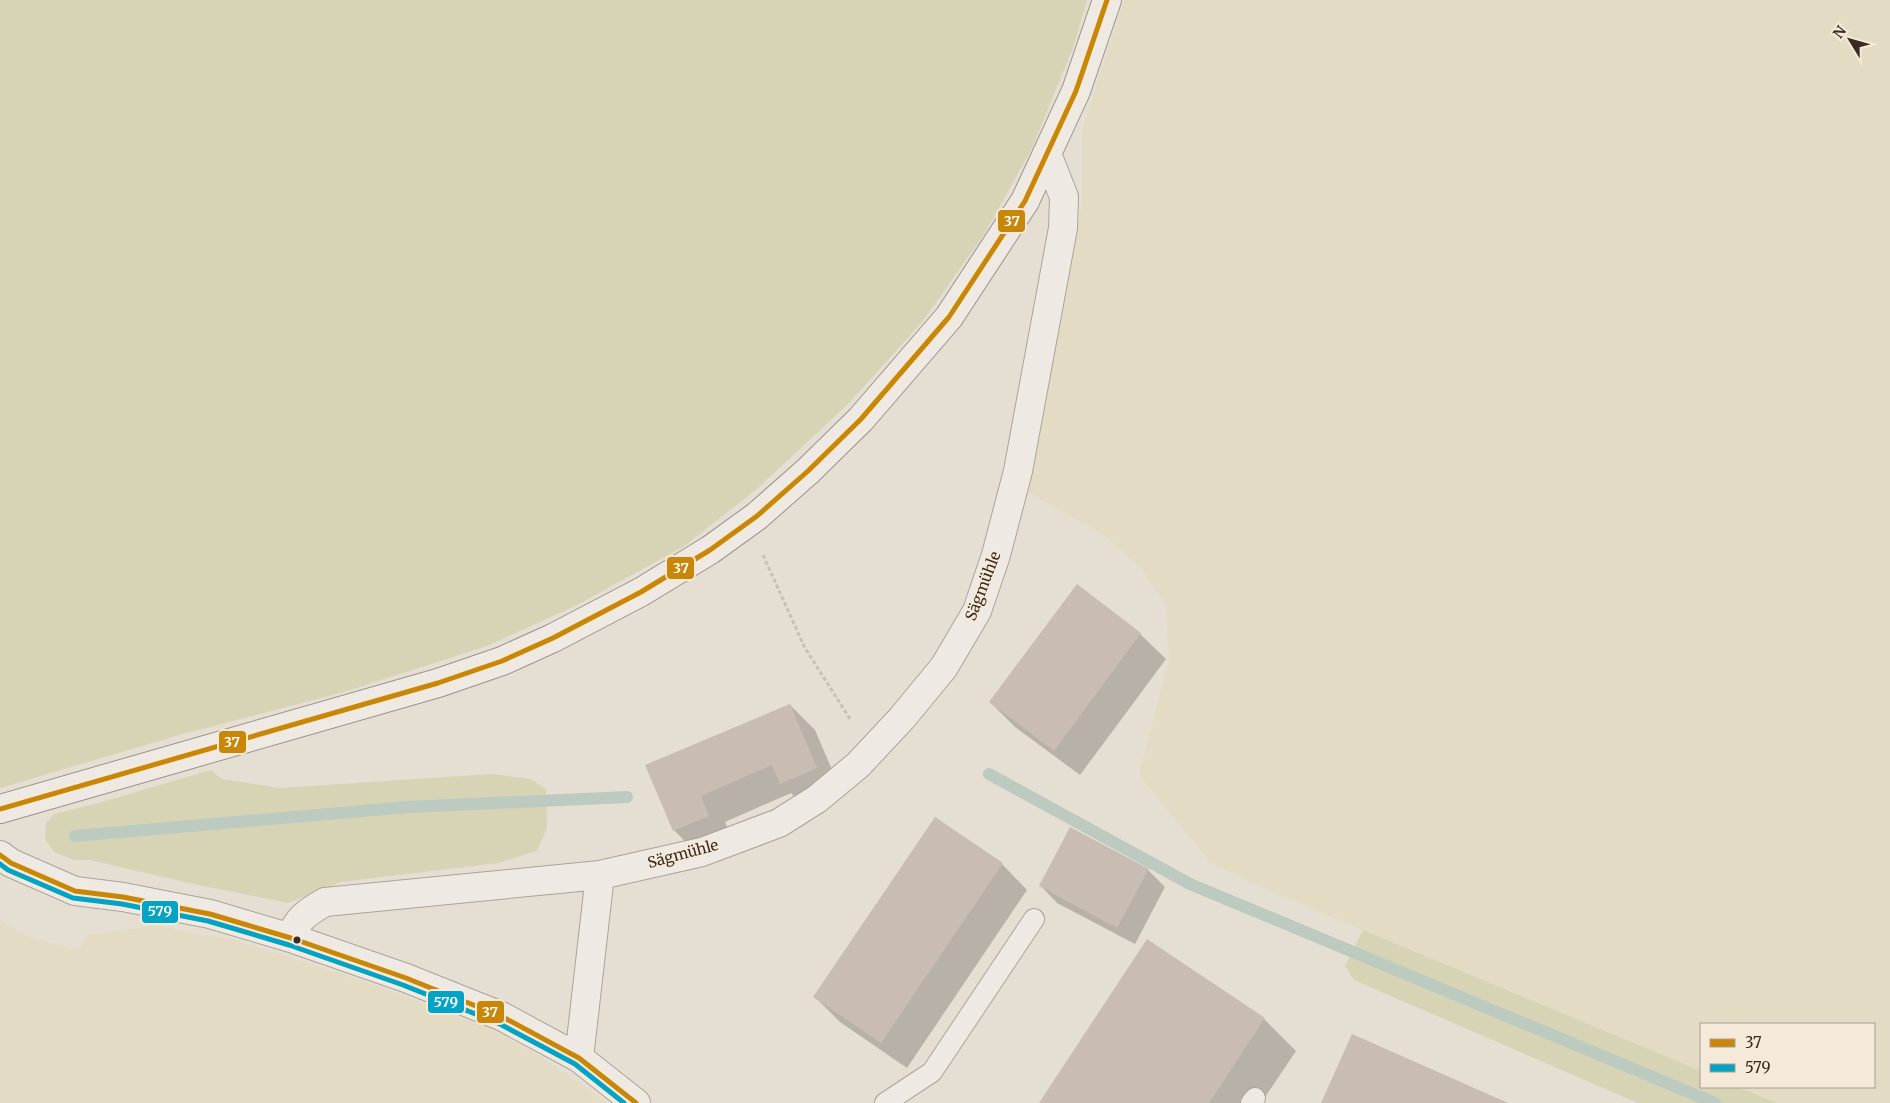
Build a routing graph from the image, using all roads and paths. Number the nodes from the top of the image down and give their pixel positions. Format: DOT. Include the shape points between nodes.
graph roads {
  1 [pos="1107,0"];
  2 [pos="1047,154"];
  3 [pos="747,523"];
  4 [pos="871,752"];
  5 [pos="0,809"];
  6 [pos="0,855"];
  7 [pos="600,875"];
  8 [pos="1034,919"];
  9 [pos="291,938"];
  10 [pos="579,1058"];
  11 [pos="636,1103"];
  12 [pos="885,1103"];
  1 -- 2 [label="street" via="1076,91"];
  2 -- 3 [label="street" via="1025,201 949,317 861,420"];
  2 -- 4 [label="street, Sägmühle" via="1064,197 1063,228 1018,470 996,555 977,610 944,667"];
  3 -- 4 [label="path" via="805,648"];
  3 -- 5 [label="street" via="641,592 502,661 438,683"];
  4 -- 7 [label="street, Sägmühle" via="816,799 780,823 702,852"];
  6 -- 9 [label="street" via="75,891 210,914"];
  7 -- 9 [label="street, Sägmühle" via="325,902 304,915 294,927"];
  7 -- 10 [label="street"];
  8 -- 12 [label="lane" via="932,1072"];
  9 -- 10 [label="street" via="406,978 501,1016"];
  10 -- 11 [label="street"];
}
